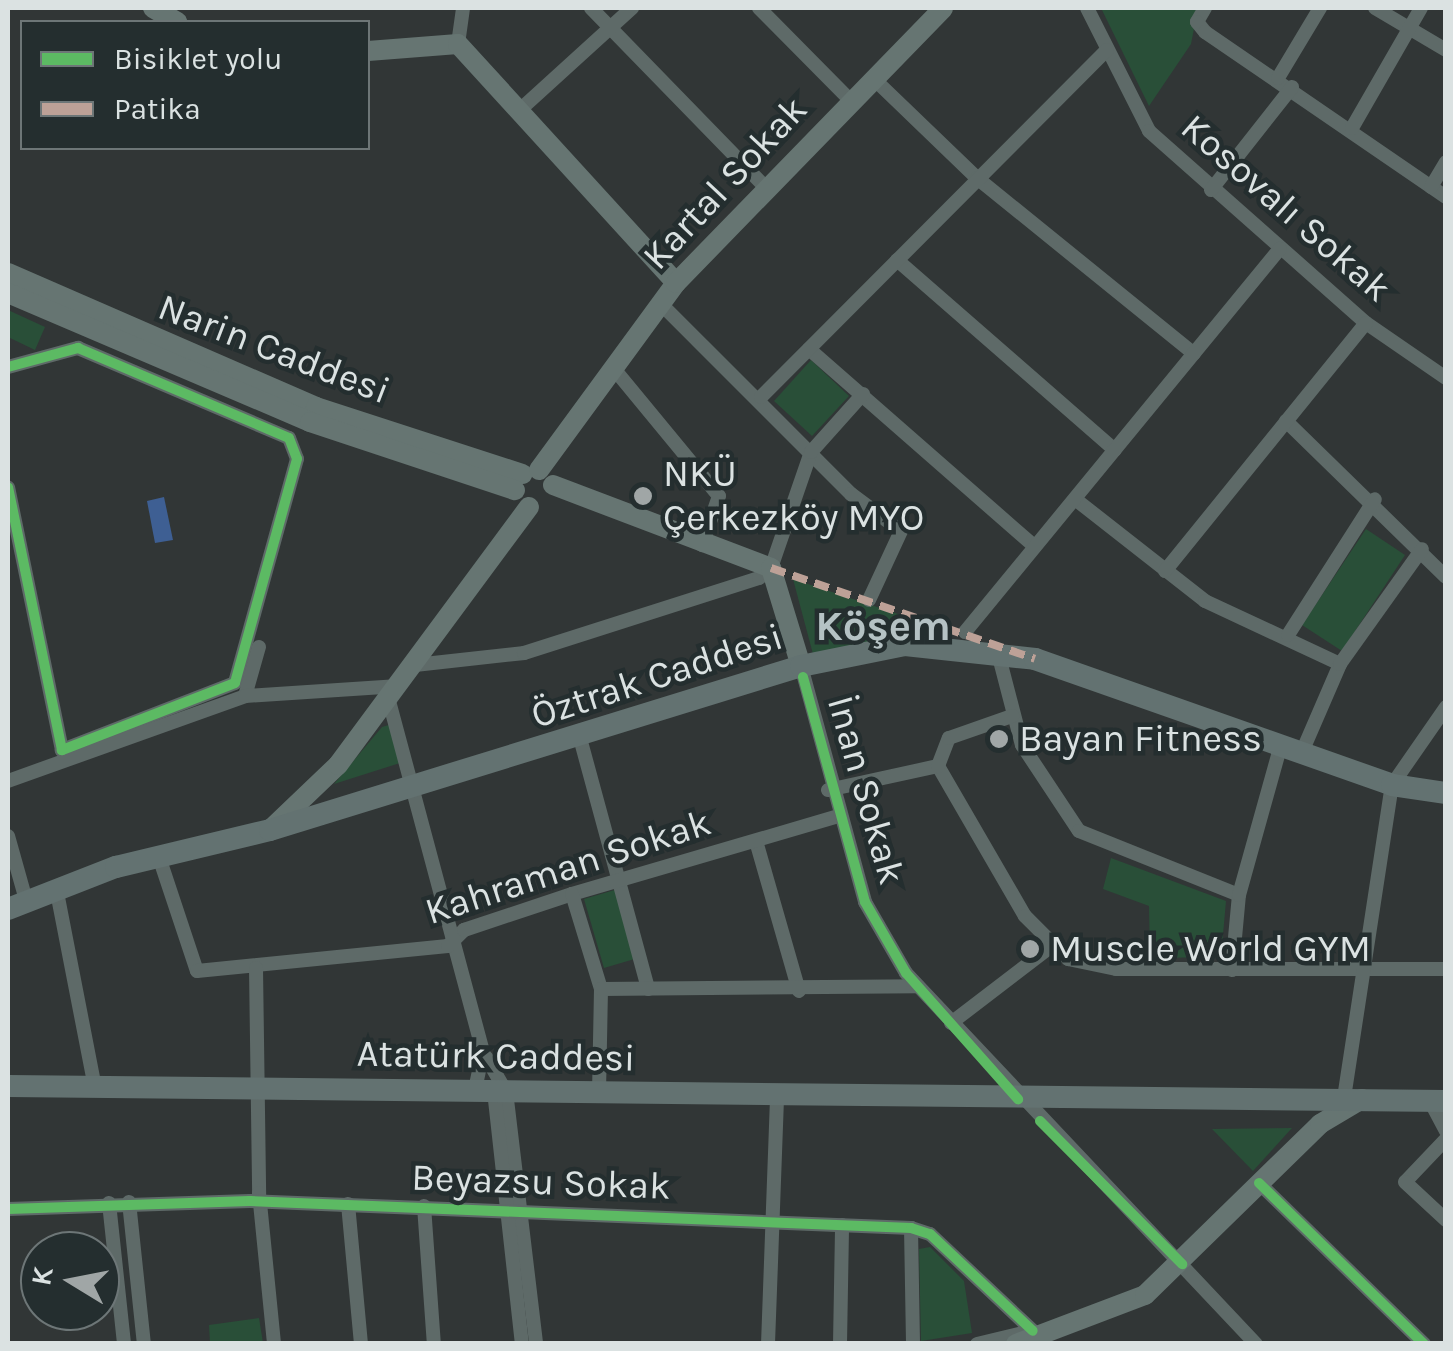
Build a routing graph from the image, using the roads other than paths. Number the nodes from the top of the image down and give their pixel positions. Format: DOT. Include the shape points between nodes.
graph roads {
  1 [pos="463,8"];
  2 [pos="591,8"];
  3 [pos="632,8"];
  4 [pos="759,8"];
  5 [pos="1086,8"];
  6 [pos="1204,8"];
  7 [pos="1320,8"];
  8 [pos="1375,8"];
  9 [pos="1421,8"];
  10 [pos="939,9"];
  11 [pos="1409,27"];
  12 [pos="610,28"];
  13 [pos="458,44"];
  14 [pos="1107,50"];
  15 [pos="1446,50"];
  16 [pos="370,51"];
  17 [pos="873,78"];
  18 [pos="1278,78"];
  19 [pos="1292,88"];
  20 [pos="851,101"];
  21 [pos="522,108"];
  22 [pos="1352,128"];
  23 [pos="1446,162"];
  24 [pos="976,178"];
  25 [pos="765,187"];
  26 [pos="1431,187"];
  27 [pos="1212,190"];
  28 [pos="1446,197"];
  29 [pos="1280,249"];
  30 [pos="897,260"];
  31 [pos="8,273"];
  32 [pos="676,283"];
  33 [pos="8,293"];
  34 [pos="660,304"];
  35 [pos="1366,323"];
  36 [pos="809,350"];
  37 [pos="1194,354"];
  38 [pos="8,367"];
  39 [pos="615,370"];
  40 [pos="1444,374"];
  41 [pos="863,394"];
  42 [pos="761,396"];
  43 [pos="1286,421"];
  44 [pos="1114,450"];
  45 [pos="811,452"];
  46 [pos="534,487"];
  47 [pos="8,488"];
  48 [pos="1075,499"];
  49 [pos="1375,499"];
  50 [pos="702,545"];
  51 [pos="1035,547"];
  52 [pos="1422,548"];
  53 [pos="771,568"];
  54 [pos="1165,571"];
  55 [pos="1446,577"];
  56 [pos="869,600"];
  57 [pos="965,632"];
  58 [pos="1288,635"];
  59 [pos="259,647"];
  60 [pos="998,653"];
  61 [pos="1340,664"];
  62 [pos="415,665"];
  63 [pos="801,666"];
  64 [pos="394,693"];
  65 [pos="246,696"];
  66 [pos="1445,708"];
  67 [pos="1012,716"];
  68 [pos="580,738"];
  69 [pos="1292,749"];
  70 [pos="938,766"];
  71 [pos="8,781"];
  72 [pos="408,789"];
  73 [pos="828,790"];
  74 [pos="1446,793"];
  75 [pos="1390,795"];
  76 [pos="836,817"];
  77 [pos="270,830"];
  78 [pos="756,841"];
  79 [pos="8,844"];
  80 [pos="159,857"];
  81 [pos="620,880"];
  82 [pos="56,886"];
  83 [pos="572,894"];
  84 [pos="1240,896"];
  85 [pos="17,904"];
  86 [pos="454,934"];
  87 [pos="1050,948"];
  88 [pos="256,968"];
  89 [pos="1446,969"];
  90 [pos="1232,970"];
  91 [pos="1360,970"];
  92 [pos="918,986"];
  93 [pos="601,989"];
  94 [pos="648,989"];
  95 [pos="799,991"];
  96 [pos="951,1024"];
  97 [pos="483,1052"];
  98 [pos="8,1086"];
  99 [pos="95,1087"];
  100 [pos="262,1088"];
  101 [pos="492,1091"];
  102 [pos="599,1092"];
  103 [pos="776,1093"];
  104 [pos="1353,1099"];
  105 [pos="1018,1100"];
  106 [pos="1438,1101"];
  107 [pos="1446,1131"];
  108 [pos="1446,1139"];
  109 [pos="1258,1182"];
  110 [pos="129,1202"];
  111 [pos="260,1202"];
  112 [pos="109,1203"];
  113 [pos="348,1204"];
  114 [pos="424,1206"];
  115 [pos="8,1208"];
  116 [pos="516,1214"];
  117 [pos="772,1220"];
  118 [pos="1446,1220"];
  119 [pos="842,1225"];
  120 [pos="910,1228"];
  121 [pos="1182,1264"];
  122 [pos="1024,1337"];
  123 [pos="1422,1343"];
  124 [pos="124,1344"];
  125 [pos="144,1344"];
  126 [pos="274,1344"];
  127 [pos="361,1344"];
  128 [pos="434,1344"];
  129 [pos="522,1344"];
  130 [pos="536,1344"];
  131 [pos="768,1344"];
  132 [pos="840,1344"];
  133 [pos="913,1344"];
  134 [pos="977,1344"];
  135 [pos="1256,1344"];
  1 -- 13 [label="street"];
  2 -- 12 [label="street"];
  3 -- 12 [label="street"];
  4 -- 20 [label="street"];
  5 -- 14 [label="street, Kosovalı Sokak"];
  6 -- 18 [label="street" via="1196,22 1205,32"];
  7 -- 18 [label="street"];
  8 -- 11 [label="street"];
  9 -- 11 [label="street"];
  10 -- 17 [label="street, Kartal Sokak"];
  11 -- 15 [label="street"];
  11 -- 22 [label="street"];
  12 -- 21 [label="street"];
  12 -- 25 [label="street"];
  13 -- 16 [label="street"];
  13 -- 21 [label="street"];
  14 -- 24 [label="street"];
  14 -- 27 [label="street, Kosovalı Sokak" via="1149,131"];
  17 -- 20 [label="street, Kartal Sokak"];
  17 -- 24 [label="street"];
  18 -- 19 [label="street"];
  19 -- 22 [label="street"];
  19 -- 27 [label="street"];
  20 -- 25 [label="street, Kartal Sokak"];
  21 -- 32 [label="street"];
  22 -- 26 [label="street"];
  23 -- 26 [label="street"];
  24 -- 30 [label="street"];
  24 -- 37 [label="street"];
  25 -- 32 [label="street, Kartal Sokak"];
  26 -- 28 [label="street"];
  27 -- 29 [label="street, Kosovalı Sokak"];
  29 -- 35 [label="street, Kosovalı Sokak"];
  29 -- 37 [label="street"];
  30 -- 36 [label="street"];
  30 -- 44 [label="street"];
  31 -- 46 [label="street, Narin Caddesi" via="316,407"];
  32 -- 34 [label="street, Kartal Sokak"];
  33 -- 46 [label="street, Narin Caddesi" via="320,429"];
  34 -- 39 [label="street, Kartal Sokak"];
  34 -- 42 [label="street"];
  35 -- 40 [label="street, Kosovalı Sokak"];
  35 -- 43 [label="street"];
  36 -- 41 [label="street"];
  36 -- 42 [label="street"];
  37 -- 44 [label="street"];
  38 -- 47 [label="street" via="78,348 289,438 297,458 235,683 62,750"];
  39 -- 46 [label="street, Kartal Sokak"];
  39 -- 50 [label="street" via="719,496"];
  41 -- 45 [label="street"];
  41 -- 51 [label="street"];
  42 -- 45 [label="street"];
  43 -- 49 [label="street"];
  43 -- 54 [label="street"];
  44 -- 48 [label="street"];
  45 -- 53 [label="street"];
  45 -- 56 [label="street" via="902,531"];
  46 -- 50 [label="street"];
  46 -- 62 [label="street, Kartal Sokak"];
  48 -- 51 [label="street"];
  48 -- 54 [label="street"];
  49 -- 52 [label="street"];
  49 -- 58 [label="street"];
  50 -- 53 [label="street"];
  51 -- 57 [label="street"];
  52 -- 55 [label="street"];
  52 -- 61 [label="street"];
  53 -- 62 [label="street" via="524,653"];
  53 -- 63 [label="street"];
  54 -- 58 [label="street" via="1205,601"];
  58 -- 61 [label="street"];
  59 -- 65 [label="street"];
  60 -- 63 [label="main road, Öztrak Caddesi" via="905,645"];
  60 -- 67 [label="street"];
  60 -- 69 [label="main road, Öztrak Caddesi"];
  61 -- 69 [label="street"];
  62 -- 64 [label="street"];
  63 -- 68 [label="main road, Öztrak Caddesi"];
  63 -- 73 [label="street, İnan Sokak"];
  64 -- 65 [label="street"];
  64 -- 72 [label="street"];
  64 -- 77 [label="street"];
  65 -- 71 [label="street"];
  66 -- 75 [label="street"];
  67 -- 70 [label="street" via="948,738"];
  67 -- 84 [label="street" via="1078,830"];
  68 -- 72 [label="main road, Öztrak Caddesi"];
  68 -- 81 [label="street"];
  69 -- 75 [label="main road, Öztrak Caddesi"];
  69 -- 84 [label="street"];
  70 -- 73 [label="street"];
  70 -- 87 [label="street"];
  72 -- 77 [label="main road, Öztrak Caddesi"];
  72 -- 86 [label="street"];
  73 -- 76 [label="street, İnan Sokak"];
  74 -- 75 [label="main road, Öztrak Caddesi"];
  75 -- 91 [label="street"];
  76 -- 78 [label="street, Kahraman Sokak"];
  76 -- 92 [label="street, İnan Sokak" via="865,902"];
  77 -- 80 [label="main road, Öztrak Caddesi"];
  78 -- 81 [label="street, Kahraman Sokak"];
  78 -- 95 [label="street"];
  79 -- 85 [label="street"];
  80 -- 82 [label="main road, Öztrak Caddesi"];
  80 -- 88 [label="street, Kahraman Sokak" via="197,971"];
  81 -- 83 [label="street, Kahraman Sokak"];
  81 -- 94 [label="street"];
  82 -- 85 [label="main road, Öztrak Caddesi"];
  82 -- 99 [label="street"];
  83 -- 86 [label="street, Kahraman Sokak"];
  83 -- 93 [label="street"];
  84 -- 90 [label="street"];
  86 -- 88 [label="street, Kahraman Sokak" via="448,946"];
  86 -- 97 [label="street"];
  87 -- 90 [label="street" via="1086,966"];
  87 -- 96 [label="street"];
  88 -- 100 [label="street"];
  89 -- 91 [label="street"];
  90 -- 91 [label="street"];
  91 -- 104 [label="street"];
  92 -- 95 [label="street"];
  92 -- 96 [label="street, İnan Sokak"];
  93 -- 94 [label="street"];
  93 -- 102 [label="street"];
  94 -- 95 [label="street"];
  96 -- 105 [label="street, İnan Sokak"];
  97 -- 101 [label="street"];
  97 -- 101 [label="street"];
  98 -- 99 [label="main road, Atatürk Caddesi"];
  99 -- 100 [label="main road, Atatürk Caddesi"];
  100 -- 101 [label="main road, Atatürk Caddesi"];
  100 -- 111 [label="street"];
  101 -- 102 [label="main road, Atatürk Caddesi"];
  101 -- 116 [label="street"];
  102 -- 103 [label="main road, Atatürk Caddesi"];
  103 -- 105 [label="main road, Atatürk Caddesi"];
  103 -- 117 [label="street"];
  104 -- 105 [label="main road"];
  104 -- 106 [label="main road"];
  104 -- 109 [label="street"];
  105 -- 121 [label="street, İnan Sokak"];
  106 -- 107 [label="street"];
  108 -- 118 [label="street" via="1405,1182"];
  109 -- 121 [label="street"];
  109 -- 123 [label="street"];
  110 -- 111 [label="street, Beyazsu Sokak"];
  110 -- 112 [label="street, Beyazsu Sokak"];
  110 -- 125 [label="street"];
  111 -- 113 [label="street, Beyazsu Sokak"];
  111 -- 126 [label="street"];
  112 -- 115 [label="street, Beyazsu Sokak"];
  112 -- 124 [label="street"];
  113 -- 114 [label="street, Beyazsu Sokak"];
  113 -- 127 [label="street"];
  114 -- 116 [label="street, Beyazsu Sokak"];
  114 -- 128 [label="street"];
  116 -- 117 [label="street, Beyazsu Sokak"];
  116 -- 129 [label="street"];
  116 -- 130 [label="street"];
  117 -- 119 [label="street, Beyazsu Sokak"];
  117 -- 131 [label="street"];
  119 -- 120 [label="street, Beyazsu Sokak"];
  119 -- 132 [label="street"];
  120 -- 122 [label="street, Beyazsu Sokak" via="930,1234"];
  120 -- 133 [label="street"];
  121 -- 122 [label="street" via="1102,1316"];
  121 -- 135 [label="street, İnan Sokak"];
  122 -- 134 [label="street"];
}
